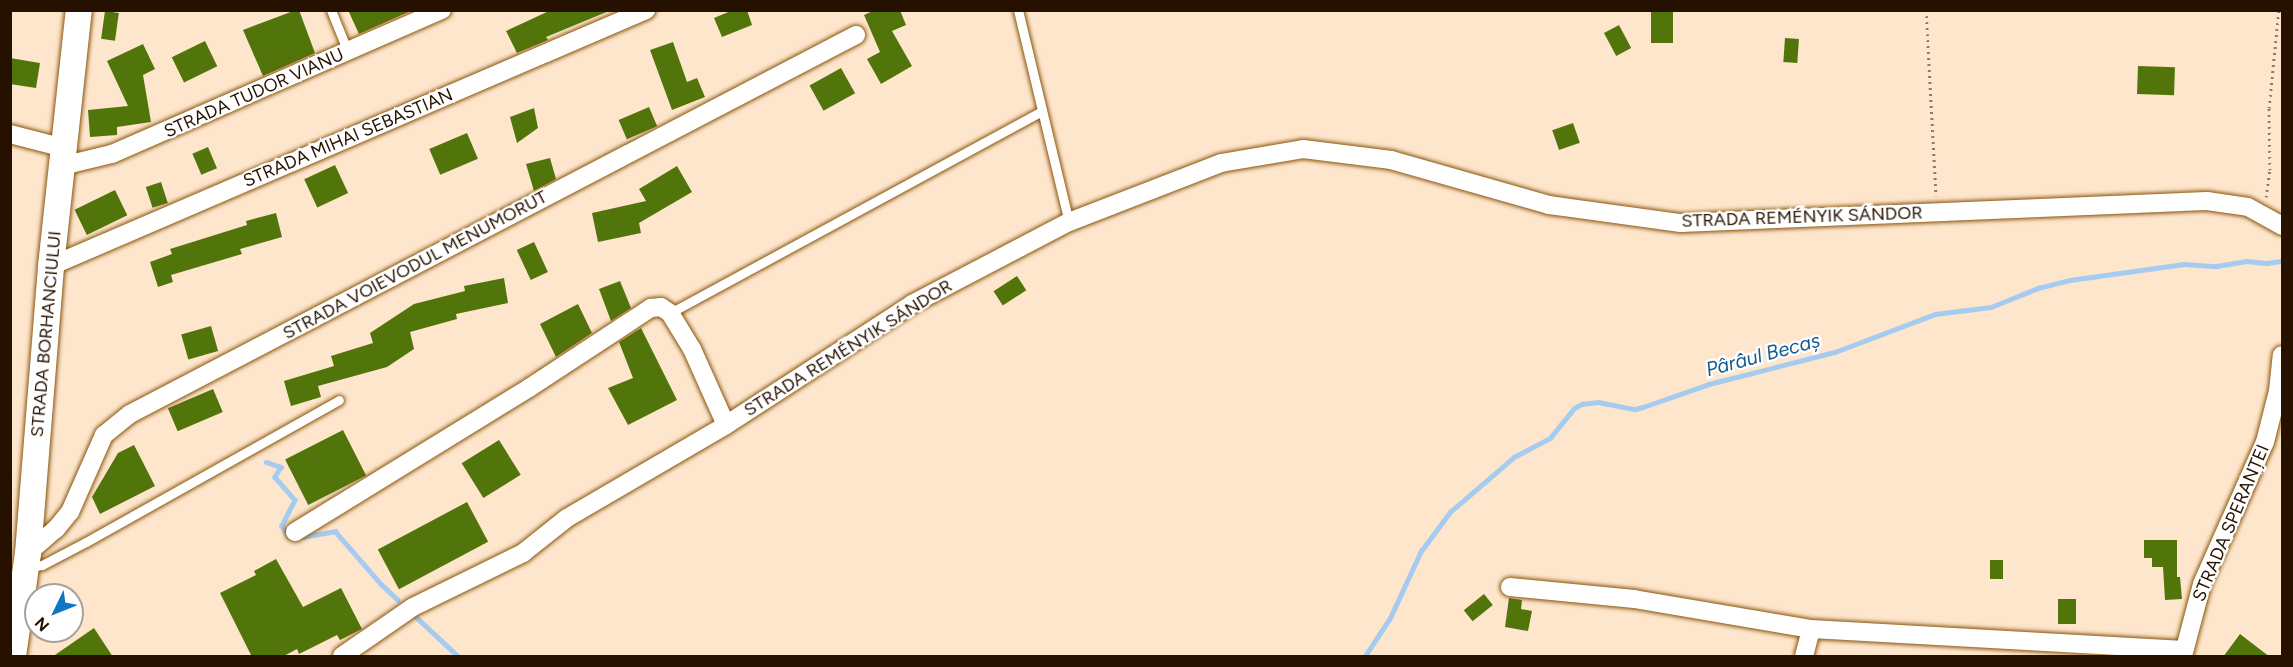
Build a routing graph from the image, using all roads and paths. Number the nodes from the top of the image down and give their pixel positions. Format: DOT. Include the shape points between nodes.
graph roads {
  1 [pos="79,10"];
  2 [pos="331,10"];
  3 [pos="442,10"];
  4 [pos="646,10"];
  5 [pos="1018,10"];
  6 [pos="1926,10"];
  7 [pos="2279,10"];
  8 [pos="856,35"];
  9 [pos="348,52"];
  10 [pos="1042,111"];
  11 [pos="10,134"];
  12 [pos="63,157"];
  13 [pos="1937,212"];
  14 [pos="2263,213"];
  15 [pos="1069,222"];
  16 [pos="2283,226"];
  17 [pos="51,266"];
  18 [pos="670,313"];
  19 [pos="2283,354"];
  20 [pos="339,400"];
  21 [pos="726,425"];
  22 [pos="295,532"];
  23 [pos="27,560"];
  24 [pos="1510,587"];
  25 [pos="1811,628"];
  26 [pos="2183,653"];
  27 [pos="13,657"];
  28 [pos="342,657"];
  29 [pos="1804,657"];
  1 -- 12 [label="main road, STRADA BORHANCIULUI"];
  2 -- 9 [label="lane"];
  3 -- 9 [label="street, STRADA TUDOR VIANU"];
  4 -- 17 [label="street, STRADA MIHAI SEBASTIAN"];
  5 -- 10 [label="lane"];
  6 -- 13 [label="path"];
  7 -- 14 [label="path" via="2269,108 2270,170"];
  8 -- 23 [label="street, STRADA VOIEVODUL MENUMORUT" via="130,414 104,435 70,512"];
  9 -- 12 [label="street, STRADA TUDOR VIANU" via="112,154"];
  10 -- 15 [label="lane"];
  10 -- 18 [label="lane"];
  11 -- 12 [label="street"];
  12 -- 17 [label="main road, STRADA BORHANCIULUI"];
  13 -- 14 [label="street, STRADA REMÉNYIK SÁNDOR" via="2207,201"];
  13 -- 15 [label="street, STRADA REMÉNYIK SÁNDOR" via="1681,223 1549,205 1390,160 1303,149 1221,163"];
  14 -- 16 [label="street, STRADA REMÉNYIK SÁNDOR"];
  15 -- 21 [label="street, STRADA REMÉNYIK SÁNDOR" via="912,304"];
  17 -- 23 [label="main road, STRADA BORHANCIULUI"];
  18 -- 21 [label="street" via="692,349"];
  18 -- 22 [label="street" via="661,307 651,308"];
  19 -- 26 [label="street, STRADA SPERANȚEI" via="2265,442 2202,584"];
  20 -- 23 [label="lane" via="42,565"];
  21 -- 28 [label="street, STRADA REMÉNYIK SÁNDOR" via="567,518 523,553 409,609"];
  23 -- 27 [label="main road, STRADA BORHANCIULUI"];
  24 -- 25 [label="street" via="1634,599"];
  25 -- 26 [label="street"];
  25 -- 29 [label="street"];
}
